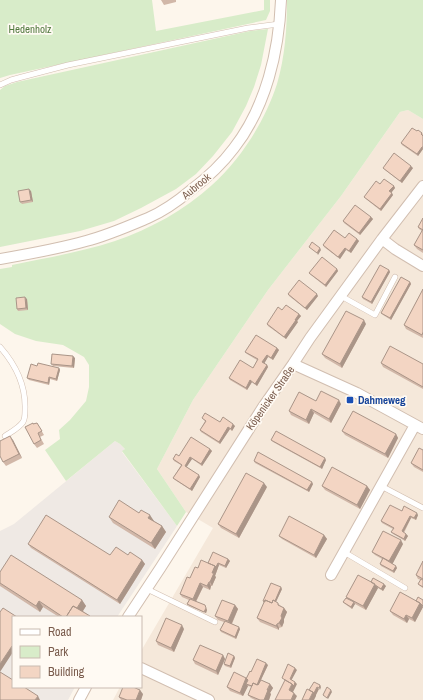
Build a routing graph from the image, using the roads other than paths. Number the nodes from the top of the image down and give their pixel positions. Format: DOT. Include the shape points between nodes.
graph roads {
  1 [pos="281,0"];
  2 [pos="279,24"];
  3 [pos="0,85"];
  4 [pos="423,186"];
  5 [pos="382,239"];
  6 [pos="4,258"];
  7 [pos="423,266"];
  8 [pos="395,277"];
  9 [pos="341,296"];
  10 [pos="0,347"];
  11 [pos="293,364"];
  12 [pos="419,427"];
  13 [pos="5,436"];
  14 [pos="381,486"];
  15 [pos="423,508"];
  16 [pos="344,552"];
  17 [pos="332,575"];
  18 [pos="405,588"];
  19 [pos="147,589"];
  20 [pos="129,616"];
  21 [pos="215,622"];
  22 [pos="142,668"];
  23 [pos="85,688"];
  24 [pos="79,700"];
  25 [pos="209,700"];
  1 -- 2 [label="street, Aubrook"];
  2 -- 3 [label="lane" via="68,65"];
  2 -- 6 [label="street, Aubrook" via="268,80 248,127 235,147 200,183 176,202 126,227 87,241"];
  4 -- 5 [label="street, Köpenicker Straße"];
  5 -- 7 [label="street"];
  5 -- 9 [label="street, Köpenicker Straße"];
  8 -- 9 [label="lane" via="374,315"];
  9 -- 11 [label="street, Köpenicker Straße"];
  10 -- 13 [label="lane" via="17,372 25,404 23,422"];
  11 -- 12 [label="street" via="357,393"];
  11 -- 19 [label="street, Köpenicker Straße" via="247,430"];
  12 -- 14 [label="street"];
  14 -- 15 [label="lane"];
  14 -- 16 [label="street"];
  16 -- 17 [label="street"];
  16 -- 18 [label="lane"];
  19 -- 20 [label="street, Köpenicker Straße"];
  19 -- 21 [label="lane"];
  22 -- 25 [label="street"];
  23 -- 24 [label="street"];
}
